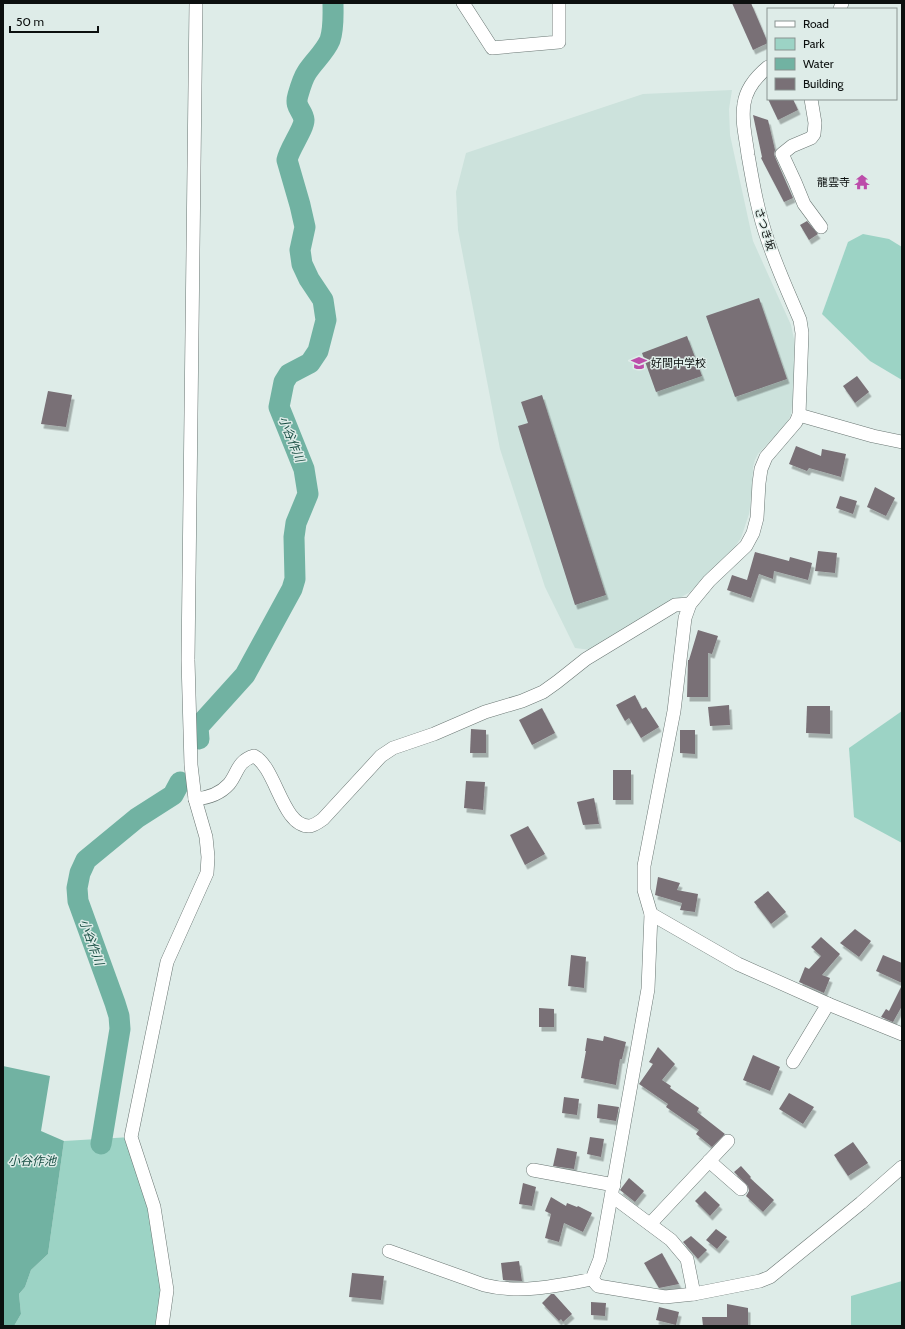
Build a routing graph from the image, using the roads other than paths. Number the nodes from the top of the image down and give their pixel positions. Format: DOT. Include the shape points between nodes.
graph roads {
  1 [pos="196,3"];
  2 [pos="464,3"];
  3 [pos="559,3"];
  4 [pos="767,68"];
  5 [pos="811,100"];
  6 [pos="822,227"];
  7 [pos="799,415"];
  8 [pos="902,442"];
  9 [pos="690,604"];
  10 [pos="195,799"];
  11 [pos="651,914"];
  12 [pos="828,1004"];
  13 [pos="902,1034"];
  14 [pos="793,1062"];
  15 [pos="728,1141"];
  16 [pos="709,1161"];
  17 [pos="902,1167"];
  18 [pos="533,1170"];
  19 [pos="741,1189"];
  20 [pos="613,1190"];
  21 [pos="650,1224"];
  22 [pos="389,1251"];
  23 [pos="592,1279"];
  24 [pos="694,1294"];
  25 [pos="162,1326"];
  1 -- 10 [label="street" via="188,660 191,765"];
  2 -- 3 [label="street" via="492,48 559,42"];
  4 -- 7 [label="street, さつき坂" via="748,91 744,103 743,122 761,219 800,320 802,333"];
  5 -- 6 [label="street" via="814,134 782,154 804,204"];
  7 -- 8 [label="street"];
  7 -- 9 [label="street" via="766,457 761,469 757,518 746,546"];
  9 -- 10 [label="street" via="675,606 586,659 543,692 393,748 381,756 323,820 310,826 303,825 293,818 259,759 254,756 246,758 229,784 215,795"];
  9 -- 11 [label="street" via="685,618 674,711 644,866 644,890"];
  10 -- 25 [label="street" via="206,837 207,873 167,962 131,1137 154,1207 167,1290"];
  11 -- 12 [label="street" via="738,964"];
  11 -- 20 [label="street" via="648,989"];
  12 -- 13 [label="street"];
  12 -- 14 [label="street"];
  15 -- 16 [label="street"];
  16 -- 19 [label="street"];
  16 -- 21 [label="street"];
  17 -- 24 [label="street" via="770,1277"];
  18 -- 20 [label="street"];
  20 -- 21 [label="street"];
  20 -- 23 [label="street" via="600,1259"];
  21 -- 24 [label="street" via="671,1240 687,1259"];
  22 -- 23 [label="street" via="496,1288 526,1289"];
  23 -- 24 [label="street" via="598,1286 665,1297"];
}
